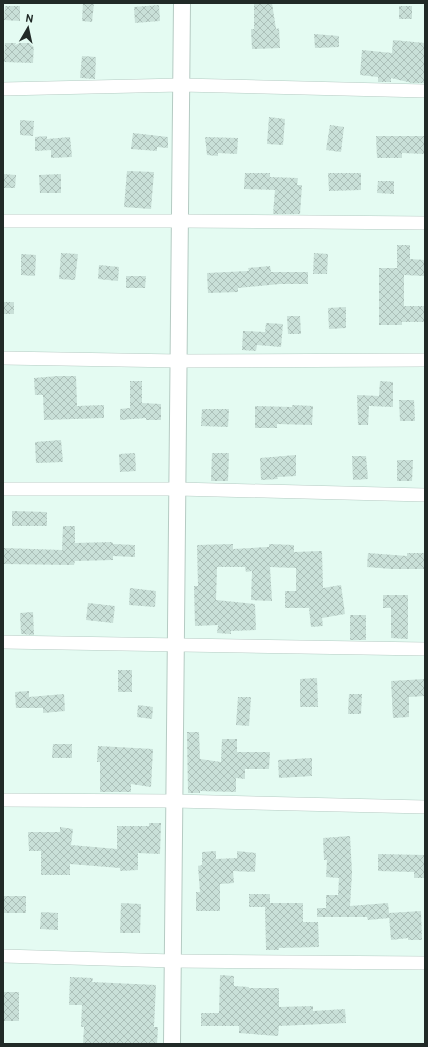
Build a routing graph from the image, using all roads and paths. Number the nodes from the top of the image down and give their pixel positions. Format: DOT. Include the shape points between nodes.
graph roads {
  1 [pos="182,3"];
  2 [pos="181,85"];
  3 [pos="3,88"];
  4 [pos="425,91"];
  5 [pos="3,221"];
  6 [pos="180,221"];
  7 [pos="425,224"];
  8 [pos="3,358"];
  9 [pos="425,360"];
  10 [pos="179,361"];
  11 [pos="178,488"];
  12 [pos="3,489"];
  13 [pos="425,495"];
  14 [pos="3,642"];
  15 [pos="176,645"];
  16 [pos="425,649"];
  17 [pos="3,800"];
  18 [pos="174,801"];
  19 [pos="425,807"];
  20 [pos="3,956"];
  21 [pos="173,961"];
  22 [pos="425,963"];
  23 [pos="172,1044"];
  1 -- 2 [label="street"];
  2 -- 3 [label="street"];
  2 -- 4 [label="street"];
  2 -- 6 [label="street"];
  5 -- 6 [label="street"];
  6 -- 7 [label="street"];
  6 -- 10 [label="street"];
  8 -- 10 [label="street"];
  9 -- 10 [label="street"];
  10 -- 11 [label="street"];
  11 -- 12 [label="street"];
  11 -- 13 [label="street"];
  11 -- 15 [label="street"];
  14 -- 15 [label="street"];
  15 -- 16 [label="street"];
  15 -- 18 [label="street"];
  17 -- 18 [label="street"];
  18 -- 19 [label="street"];
  18 -- 21 [label="street"];
  20 -- 21 [label="street"];
  21 -- 22 [label="street"];
  21 -- 23 [label="street"];
}
